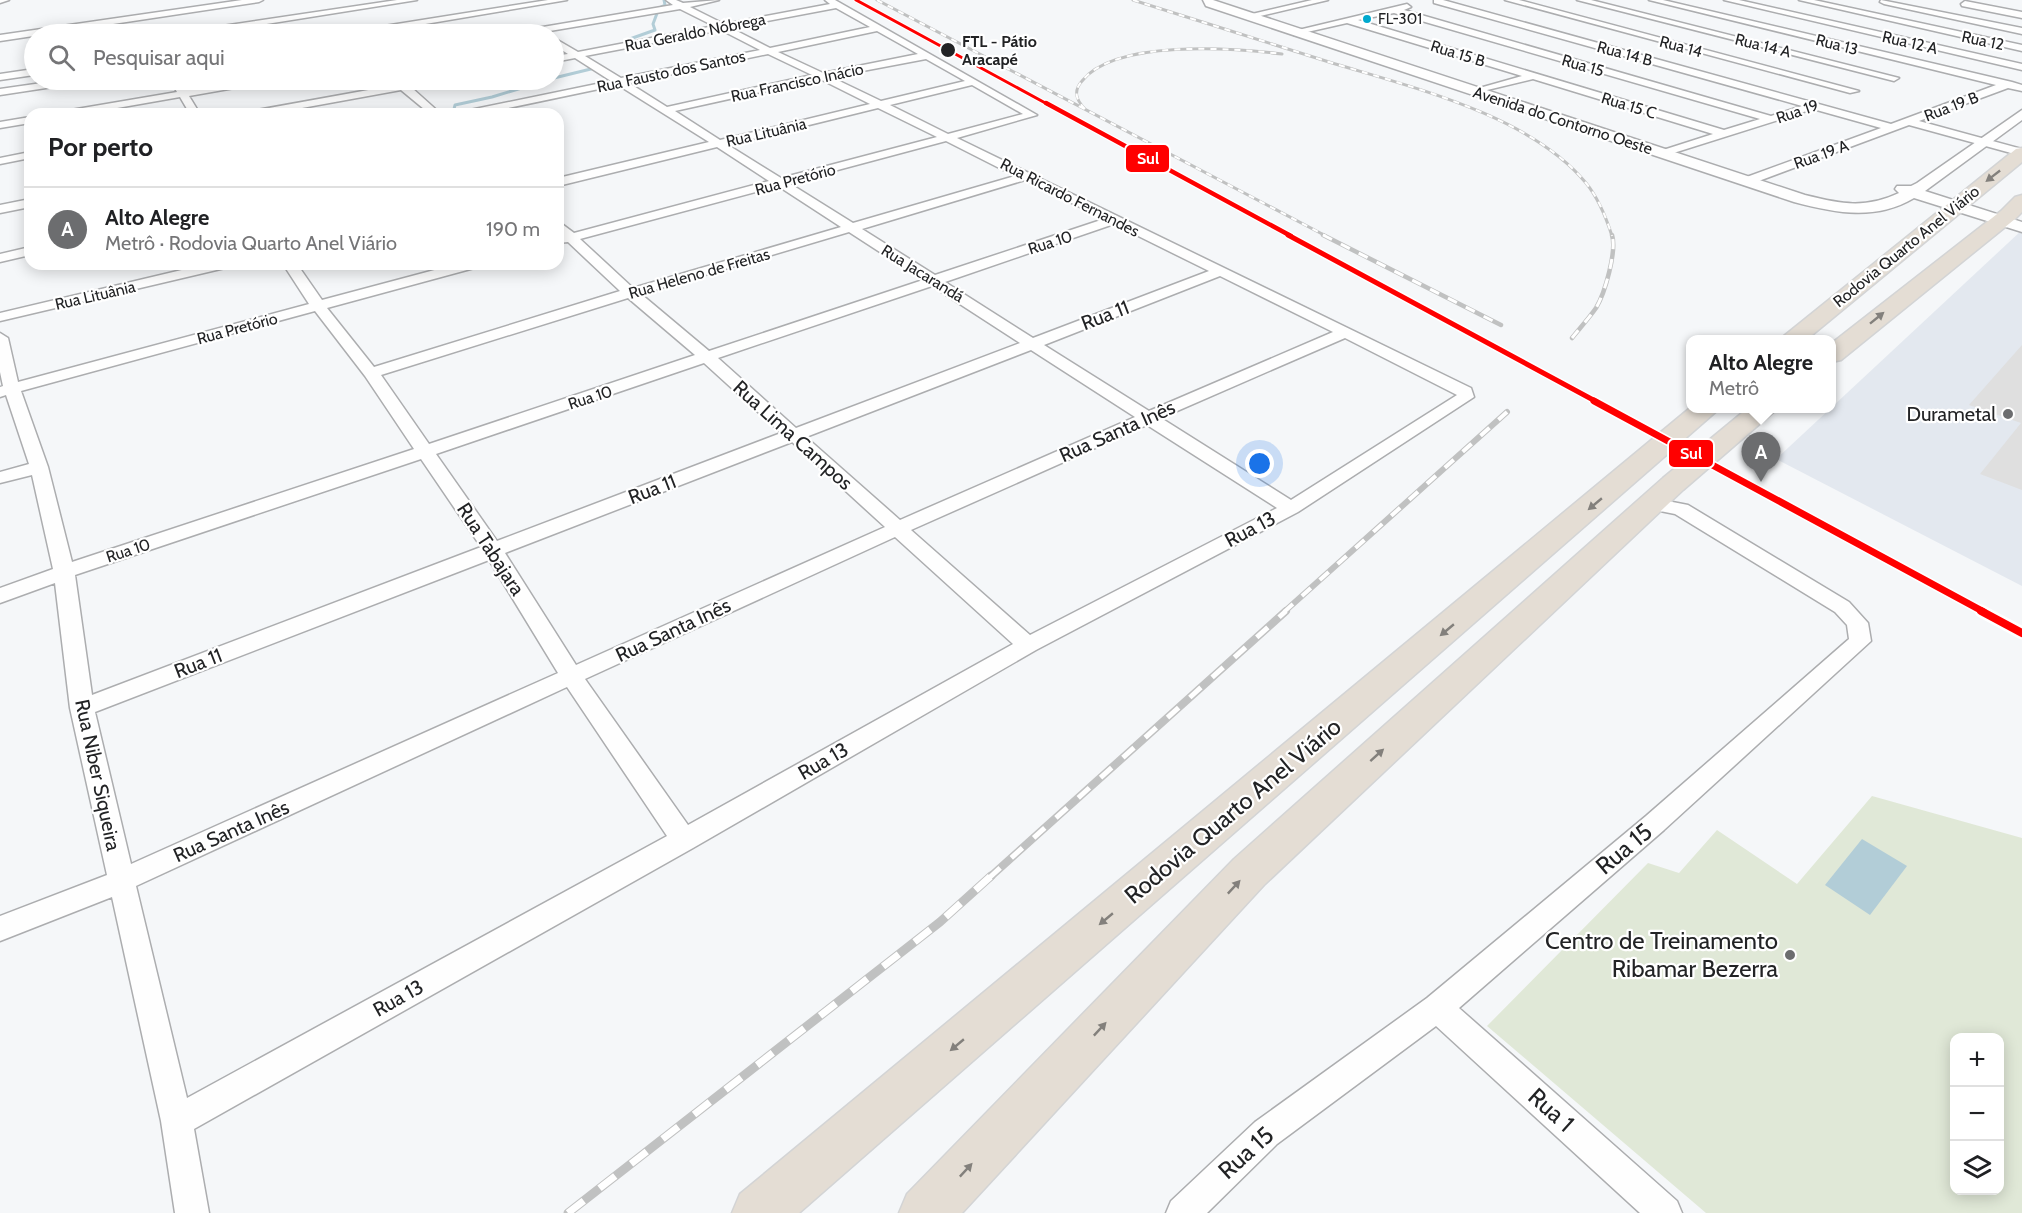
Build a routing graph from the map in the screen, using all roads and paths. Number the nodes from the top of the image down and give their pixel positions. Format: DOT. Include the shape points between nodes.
graph roads {
  1 [pos="4,0"];
  2 [pos="205,0"];
  3 [pos="259,0"];
  4 [pos="413,0"];
  5 [pos="486,0"];
  6 [pos="563,0"];
  7 [pos="670,0"];
  8 [pos="715,0"];
  9 [pos="1324,0"];
  10 [pos="1509,0"];
  11 [pos="1581,0"];
  12 [pos="1653,0"];
  13 [pos="1728,0"];
  14 [pos="1803,0"];
  15 [pos="0,1"];
  16 [pos="1210,1"];
  17 [pos="1440,1"];
  18 [pos="1887,1"];
  19 [pos="833,2"];
  20 [pos="1955,2"];
  21 [pos="1426,3"];
  22 [pos="1416,5"];
  23 [pos="679,6"];
  24 [pos="213,7"];
  25 [pos="313,7"];
  26 [pos="1914,8"];
  27 [pos="503,10"];
  28 [pos="1394,10"];
  29 [pos="1696,10"];
  30 [pos="1852,11"];
  31 [pos="322,14"];
  32 [pos="1256,14"];
  33 [pos="512,15"];
  34 [pos="2022,15"];
  35 [pos="138,18"];
  36 [pos="1883,18"];
  37 [pos="1347,20"];
  38 [pos="1661,20"];
  39 [pos="330,21"];
  40 [pos="520,21"];
  41 [pos="1818,21"];
  42 [pos="103,24"];
  43 [pos="142,24"];
  44 [pos="256,24"];
  45 [pos="415,24"];
  46 [pos="525,24"];
  47 [pos="723,27"];
  48 [pos="564,28"];
  49 [pos="878,28"];
  50 [pos="1619,30"];
  51 [pos="1703,30"];
  52 [pos="1781,30"];
  53 [pos="1299,31"];
  54 [pos="2022,31"];
  55 [pos="1866,32"];
  56 [pos="24,36"];
  57 [pos="0,38"];
  58 [pos="1579,40"];
  59 [pos="1662,41"];
  60 [pos="1832,42"];
  61 [pos="564,47"];
  62 [pos="2022,48"];
  63 [pos="770,51"];
  64 [pos="1535,51"];
  65 [pos="1627,54"];
  66 [pos="576,55"];
  67 [pos="927,56"];
  68 [pos="564,57"];
  69 [pos="1389,60"];
  70 [pos="1491,63"];
  71 [pos="1586,65"];
  72 [pos="1929,66"];
  73 [pos="2022,67"];
  74 [pos="24,73"];
  75 [pos="1903,75"];
  76 [pos="1534,76"];
  77 [pos="0,77"];
  78 [pos="823,77"];
  79 [pos="618,82"];
  80 [pos="974,82"];
  81 [pos="2008,84"];
  82 [pos="24,88"];
  83 [pos="1864,88"];
  84 [pos="2022,88"];
  85 [pos="1486,89"];
  86 [pos="180,90"];
  87 [pos="201,90"];
  88 [pos="366,90"];
  89 [pos="407,90"];
  90 [pos="0,92"];
  91 [pos="182,93"];
  92 [pos="1524,104"];
  93 [pos="879,105"];
  94 [pos="1814,105"];
  95 [pos="98,108"];
  96 [pos="191,108"];
  97 [pos="280,108"];
  98 [pos="429,108"];
  99 [pos="494,108"];
  100 [pos="667,110"];
  101 [pos="1797,110"];
  102 [pos="2022,114"];
  103 [pos="1771,119"];
  104 [pos="24,121"];
  105 [pos="1911,122"];
  106 [pos="0,125"];
  107 [pos="1894,128"];
  108 [pos="1725,134"];
  109 [pos="1877,134"];
  110 [pos="949,137"];
  111 [pos="1985,142"];
  112 [pos="718,143"];
  113 [pos="1669,152"];
  114 [pos="2022,153"];
  115 [pos="24,156"];
  116 [pos="0,161"];
  117 [pos="1027,176"];
  118 [pos="1752,179"];
  119 [pos="564,181"];
  120 [pos="782,183"];
  121 [pos="1910,188"];
  122 [pos="1960,202"];
  123 [pos="24,204"];
  124 [pos="0,209"];
  125 [pos="2015,216"];
  126 [pos="1115,220"];
  127 [pos="852,228"];
  128 [pos="565,239"];
  129 [pos="24,252"];
  130 [pos="0,258"];
  131 [pos="200,270"];
  132 [pos="294,270"];
  133 [pos="451,270"];
  134 [pos="1221,271"];
  135 [pos="935,280"];
  136 [pos="630,293"];
  137 [pos="318,306"];
  138 [pos="0,317"];
  139 [pos="1347,332"];
  140 [pos="1796,335"];
  141 [pos="0,338"];
  142 [pos="1032,343"];
  143 [pos="1836,352"];
  144 [pos="707,357"];
  145 [pos="371,373"];
  146 [pos="6,390"];
  147 [pos="1466,397"];
  148 [pos="1704,413"];
  149 [pos="1759,413"];
  150 [pos="1146,418"];
  151 [pos="793,435"];
  152 [pos="425,452"];
  153 [pos="39,467"];
  154 [pos="0,478"];
  155 [pos="1655,485"];
  156 [pos="1291,508"];
  157 [pos="898,527"];
  158 [pos="493,550"];
  159 [pos="64,572"];
  160 [pos="0,596"];
  161 [pos="1028,645"];
  162 [pos="572,676"];
  163 [pos="82,708"];
  164 [pos="684,840"];
  165 [pos="121,881"];
  166 [pos="0,929"];
  167 [pos="1437,1008"];
  168 [pos="177,1121"];
  169 [pos="192,1213"];
  170 [pos="759,1213"];
  171 [pos="926,1213"];
  172 [pos="1183,1213"];
  173 [pos="1665,1213"];
  1 -- 15 [label="street"];
  2 -- 24 [label="street"];
  3 -- 24 [label="street"];
  4 -- 31 [label="street"];
  5 -- 27 [label="street"];
  6 -- 27 [label="street"];
  7 -- 23 [label="street, Rua Ricardo Fernandes"];
  8 -- 23 [label="street"];
  9 -- 32 [label="street"];
  10 -- 50 [label="street, Rua 14"];
  11 -- 38 [label="street, Rua 14 A"];
  12 -- 29 [label="street, Rua 13"];
  13 -- 41 [label="street, Rua 12 A"];
  14 -- 30 [label="street, Rua 12"];
  16 -- 32 [label="street, Avenida do Contorno Oeste"];
  16 -- 53 [label="street, Avenida do Contorno Oeste"];
  17 -- 21 [label="street"];
  17 -- 58 [label="street, Rua 14 B"];
  18 -- 26 [label="street"];
  18 -- 30 [label="street"];
  19 -- 47 [label="street, Rua Geraldo Nóbrega"];
  19 -- 49 [label="street"];
  20 -- 34 [label="street"];
  22 -- 28 [label="street"];
  23 -- 47 [label="street, Rua Ricardo Fernandes"];
  23 -- 48 [label="street"];
  24 -- 35 [label="street"];
  25 -- 31 [label="street"];
  26 -- 36 [label="street"];
  26 -- 54 [label="street"];
  27 -- 33 [label="street"];
  27 -- 45 [label="street"];
  28 -- 37 [label="street"];
  28 -- 64 [label="street, Rua 15"];
  29 -- 38 [label="street"];
  29 -- 52 [label="street, Rua 13"];
  30 -- 36 [label="street, Rua 12"];
  30 -- 41 [label="street"];
  31 -- 39 [label="street"];
  31 -- 44 [label="street"];
  32 -- 53 [label="street, Avenida do Contorno Oeste"];
  35 -- 42 [label="street"];
  35 -- 43 [label="street"];
  36 -- 62 [label="street, Rua 12"];
  37 -- 53 [label="street"];
  37 -- 70 [label="street, Rua 15 B"];
  38 -- 51 [label="street, Rua 14 A"];
  40 -- 46 [label="street"];
  41 -- 52 [label="street"];
  41 -- 55 [label="street, Rua 12 A"];
  47 -- 63 [label="street, Rua Ricardo Fernandes"];
  47 -- 66 [label="street, Rua Geraldo Nóbrega"];
  49 -- 63 [label="street, Rua Fausto dos Santos"];
  49 -- 67 [label="street"];
  50 -- 58 [label="street"];
  50 -- 59 [label="street, Rua 14"];
  51 -- 59 [label="street"];
  51 -- 75 [label="street, Rua 14 A"];
  52 -- 60 [label="street, Rua 13"];
  53 -- 69 [label="street, Avenida do Contorno Oeste"];
  55 -- 60 [label="street"];
  55 -- 73 [label="street, Rua 12 A"];
  56 -- 57 [label="street"];
  58 -- 65 [label="street, Rua 14 B"];
  59 -- 83 [label="street, Rua 14"];
  60 -- 72 [label="street, Rua 13"];
  61 -- 66 [label="street, Rua Jacarandá"];
  63 -- 78 [label="street, Rua Ricardo Fernandes"];
  63 -- 79 [label="street, Rua Fausto dos Santos"];
  64 -- 70 [label="street"];
  64 -- 71 [label="street, Rua 15"];
  65 -- 71 [label="street"];
  65 -- 94 [label="street, Rua 14 B"];
  66 -- 68 [label="street, Rua Geraldo Nóbrega"];
  66 -- 79 [label="street, Rua Jacarandá"];
  67 -- 78 [label="street, Rua Francisco Inácio"];
  67 -- 80 [label="street"];
  69 -- 85 [label="street, Avenida do Contorno Oeste"];
  69 -- 92 [label="street, Avenida do Contorno Oeste"];
  70 -- 76 [label="street, Rua 15 B"];
  71 -- 103 [label="street, Rua 15"];
  72 -- 75 [label="street, Rua 19"];
  72 -- 81 [label="street, Rua 13"];
  74 -- 77 [label="street"];
  75 -- 83 [label="street, Rua 19"];
  76 -- 85 [label="street"];
  76 -- 108 [label="street, Rua 15 C"];
  78 -- 93 [label="street, Rua Ricardo Fernandes"];
  78 -- 100 [label="street, Rua Francisco Inácio"];
  79 -- 99 [label="street, Rua Fausto dos Santos"];
  79 -- 100 [label="street, Rua Jacarandá"];
  80 -- 93 [label="street, Rua Lituânia"];
  80 -- 110 [label="street, Rua Pretório" via="1032,116"];
  81 -- 84 [label="street, Rua 13"];
  81 -- 105 [label="street, Rua 19 B"];
  82 -- 90 [label="street"];
  83 -- 94 [label="street, Rua 19"];
  85 -- 92 [label="street, Avenida do Contorno Oeste"];
  86 -- 91 [label="street"];
  87 -- 91 [label="street"];
  88 -- 97 [label="street"];
  89 -- 98 [label="street"];
  91 -- 95 [label="street"];
  91 -- 96 [label="street"];
  92 -- 113 [label="street, Avenida do Contorno Oeste"];
  93 -- 110 [label="street, Rua Ricardo Fernandes"];
  93 -- 112 [label="street, Rua Lituânia"];
  94 -- 101 [label="street, Rua 19"];
  94 -- 107 [label="street, Rua 14 B"];
  100 -- 112 [label="street, Rua Jacarandá"];
  101 -- 103 [label="street, Rua 19"];
  101 -- 109 [label="street"];
  102 -- 111 [label="street, Avenida do Contorno Oeste"];
  103 -- 108 [label="street, Rua 19"];
  104 -- 106 [label="street"];
  105 -- 107 [label="street, Rua 19 B"];
  105 -- 111 [label="street"];
  107 -- 109 [label="street, Rua 19 A"];
  108 -- 113 [label="street, Rua 19"];
  109 -- 118 [label="street, Rua 19 A"];
  110 -- 117 [label="street, Rua Ricardo Fernandes"];
  110 -- 120 [label="street, Rua Pretório"];
  111 -- 114 [label="street"];
  111 -- 121 [label="street, Avenida do Contorno Oeste"];
  112 -- 119 [label="street, Rua Lituânia"];
  112 -- 120 [label="street, Rua Jacarandá"];
  113 -- 118 [label="street, Avenida do Contorno Oeste"];
  114 -- 122 [label="highway, Rodovia Quarto Anel Viário, one-way"];
  115 -- 116 [label="street"];
  117 -- 126 [label="street, Rua Ricardo Fernandes"];
  117 -- 127 [label="street, Rua Heleno de Freitas"];
  118 -- 121 [label="street, Avenida do Contorno Oeste" via="1800,199 1851,209 1881,208 1899,201"];
  120 -- 127 [label="street, Rua Jacarandá"];
  120 -- 128 [label="street, Rua Pretório"];
  121 -- 122 [label="street"];
  122 -- 125 [label="street"];
  122 -- 140 [label="highway, Rodovia Quarto Anel Viário"];
  123 -- 124 [label="street"];
  143 -- 125 [label="highway, Rodovia Quarto Anel Viário, one-way"];
  126 -- 134 [label="street, Rua Ricardo Fernandes"];
  126 -- 135 [label="street, Rua 10"];
  127 -- 135 [label="street, Rua Jacarandá"];
  127 -- 136 [label="street, Rua Heleno de Freitas"];
  128 -- 136 [label="street, Rua Lima Campos"];
  129 -- 130 [label="street"];
  131 -- 138 [label="street, Rua Lituânia"];
  132 -- 137 [label="street, Rua Tabajara"];
  133 -- 137 [label="street, Rua Pretório"];
  134 -- 139 [label="street, Rua Ricardo Fernandes"];
  134 -- 142 [label="street, Rua 11"];
  135 -- 142 [label="street, Rua Jacarandá"];
  135 -- 144 [label="street, Rua 10"];
  136 -- 144 [label="street, Rua Lima Campos"];
  136 -- 145 [label="street, Rua Heleno de Freitas"];
  137 -- 145 [label="street, Rua Tabajara"];
  137 -- 146 [label="street, Rua Pretório"];
  139 -- 147 [label="street, Rua Ricardo Fernandes" via="1465,391"];
  139 -- 150 [label="street, Rua Santa Inês"];
  141 -- 146 [label="street, Rua Niber Siqueira"];
  142 -- 150 [label="street, Rua Jacarandá"];
  142 -- 151 [label="street, Rua 11"];
  144 -- 151 [label="street, Rua Lima Campos"];
  144 -- 152 [label="street, Rua 10"];
  145 -- 152 [label="street, Rua Tabajara"];
  146 -- 153 [label="street, Rua Niber Siqueira"];
  147 -- 156 [label="street, Rua 13"];
  148 -- 155 [label="highway, Rodovia Quarto Anel Viário"];
  149 -- 155 [label="highway, Rodovia Quarto Anel Viário"];
  150 -- 156 [label="street, Rua Jacarandá"];
  150 -- 157 [label="street, Rua Santa Inês"];
  151 -- 157 [label="street, Rua Lima Campos"];
  151 -- 158 [label="street, Rua 11"];
  152 -- 158 [label="street, Rua Tabajara"];
  152 -- 159 [label="street, Rua 10"];
  153 -- 154 [label="street"];
  153 -- 159 [label="street, Rua Niber Siqueira"];
  155 -- 167 [label="street, Rua 15" via="1681,509 1842,607 1857,623 1860,641 1655,823"];
  155 -- 170 [label="highway, Rodovia Quarto Anel Viário, one-way"];
  171 -- 155 [label="highway, Rodovia Quarto Anel Viário, one-way" via="1249,872"];
  156 -- 161 [label="street, Rua 13"];
  157 -- 161 [label="street, Rua Lima Campos"];
  157 -- 162 [label="street, Rua Santa Inês"];
  158 -- 162 [label="street, Rua Tabajara"];
  158 -- 163 [label="street, Rua 11"];
  159 -- 160 [label="street, Rua 10"];
  159 -- 163 [label="street, Rua Niber Siqueira"];
  161 -- 164 [label="street, Rua 13"];
  162 -- 164 [label="street, Rua Tabajara"];
  162 -- 165 [label="street, Rua Santa Inês"];
  163 -- 165 [label="street, Rua Niber Siqueira"];
  164 -- 168 [label="street, Rua 13"];
  165 -- 166 [label="street, Rua Santa Inês"];
  165 -- 168 [label="street, Rua Niber Siqueira"];
  167 -- 172 [label="street, Rua 15" via="1266,1133"];
  167 -- 173 [label="street, Rua 1"];
  168 -- 169 [label="street, Rua Niber Siqueira"];
}
